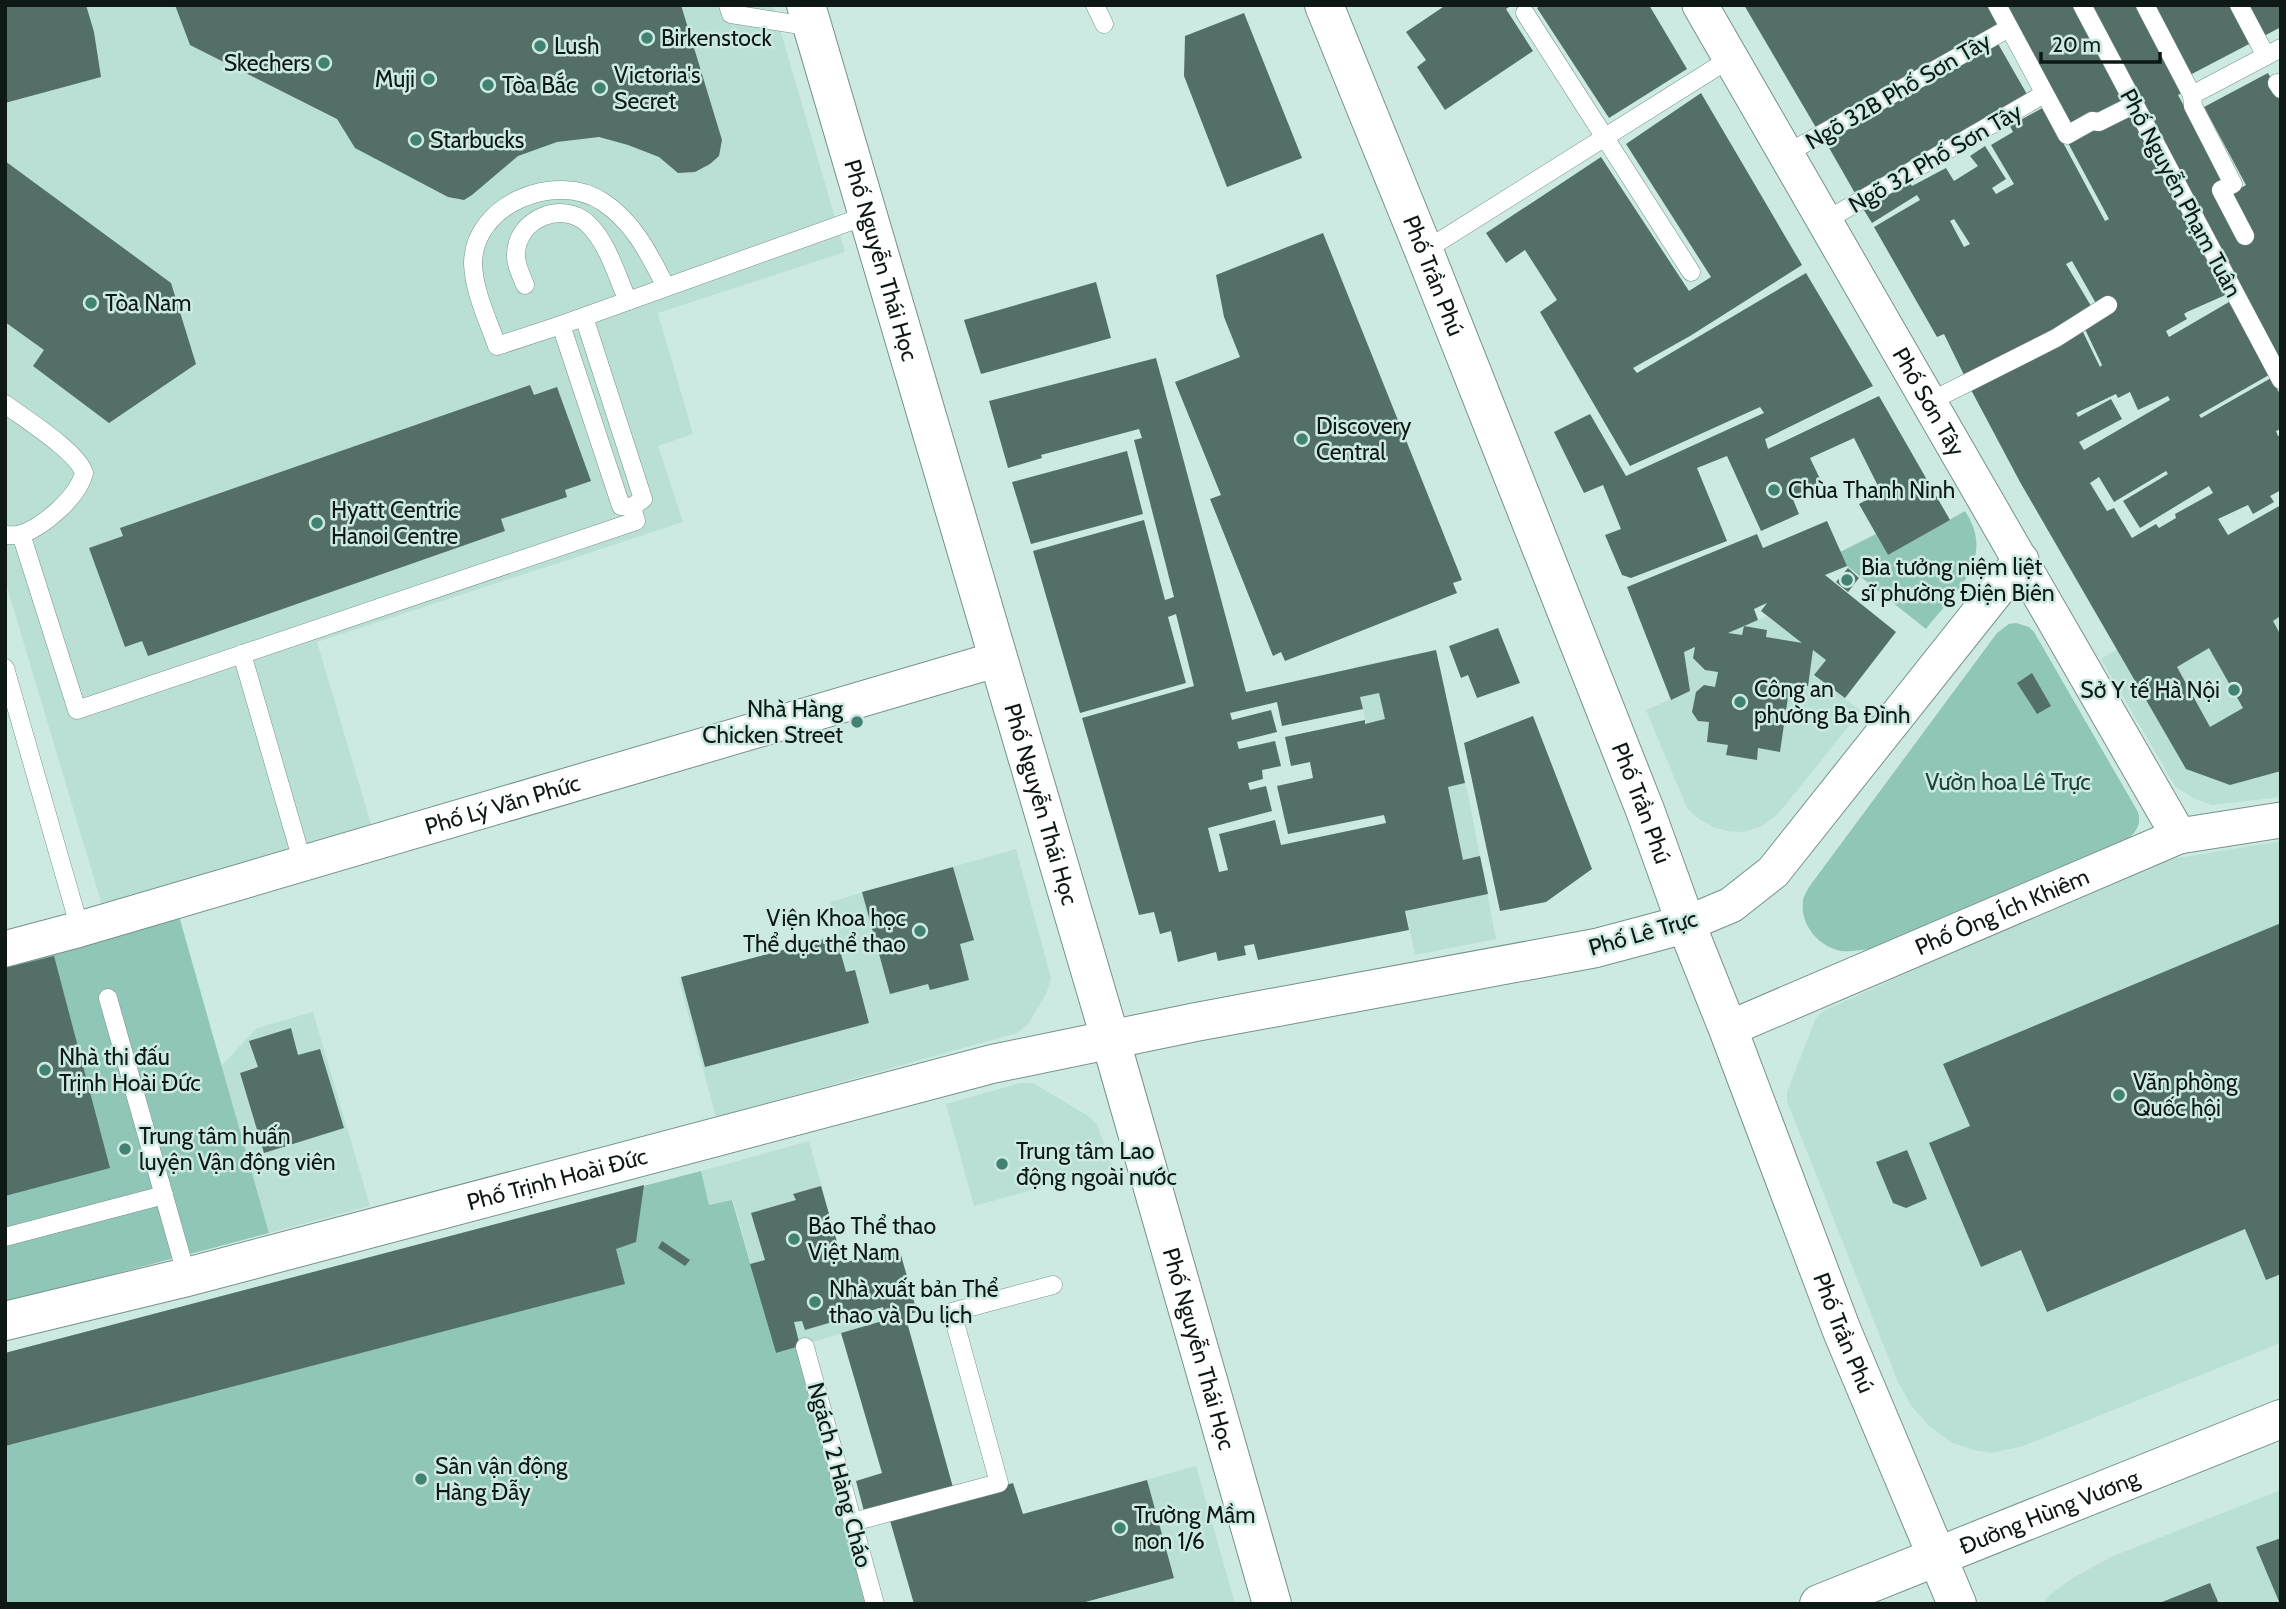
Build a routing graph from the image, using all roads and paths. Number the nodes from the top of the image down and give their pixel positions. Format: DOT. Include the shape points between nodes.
graph roads {
  1 [pos="728,5"];
  2 [pos="1095,5"];
  3 [pos="1700,5"];
  4 [pos="1997,5"];
  5 [pos="2082,5"];
  6 [pos="2145,5"];
  7 [pos="2239,5"];
  8 [pos="1327,8"];
  9 [pos="1525,13"];
  10 [pos="809,16"];
  11 [pos="1104,24"];
  12 [pos="2009,28"];
  13 [pos="2273,52"];
  14 [pos="1731,58"];
  15 [pos="2044,94"];
  16 [pos="2192,95"];
  17 [pos="2134,104"];
  18 [pos="1605,137"];
  19 [pos="1786,155"];
  20 [pos="868,215"];
  21 [pos="1825,222"];
  22 [pos="2245,236"];
  23 [pos="1424,251"];
  24 [pos="1691,272"];
  25 [pos="525,285"];
  26 [pos="666,287"];
  27 [pos="628,301"];
  28 [pos="2108,304"];
  29 [pos="584,317"];
  30 [pos="561,326"];
  31 [pos="2281,380"];
  32 [pos="1929,402"];
  33 [pos="5,404"];
  34 [pos="632,507"];
  35 [pos="13,535"];
  36 [pos="2021,560"];
  37 [pos="242,654"];
  38 [pos="998,659"];
  39 [pos="5,668"];
  40 [pos="2281,820"];
  41 [pos="2179,836"];
  42 [pos="303,864"];
  43 [pos="1686,924"];
  44 [pos="80,929"];
  45 [pos="5,949"];
  46 [pos="108,998"];
  47 [pos="1728,1029"];
  48 [pos="1110,1038"];
  49 [pos="164,1195"];
  50 [pos="5,1237"];
  51 [pos="187,1276"];
  52 [pos="1053,1285"];
  53 [pos="5,1321"];
  54 [pos="805,1347"];
  55 [pos="2281,1419"];
  56 [pos="853,1522"];
  57 [pos="1937,1556"];
  58 [pos="875,1604"];
  59 [pos="1272,1604"];
  60 [pos="1819,1604"];
  61 [pos="1957,1604"];
  1 -- 10 [label="lane" via="731,14"];
  2 -- 11 [label="lane"];
  3 -- 14 [label="street, Phố Sơn Tây"];
  4 -- 12 [label="lane"];
  5 -- 17 [label="lane, Phố Nguyễn Phạm Tuân"];
  6 -- 16 [label="lane"];
  7 -- 13 [label="lane"];
  8 -- 23 [label="main road, Phố Trần Phú"];
  9 -- 18 [label="lane"];
  10 -- 20 [label="main road, Phố Nguyễn Thái Học"];
  12 -- 15 [label="lane"];
  12 -- 19 [label="lane, Ngõ 32B Phố Sơn Tây"];
  13 -- 16 [label="lane"];
  14 -- 18 [label="lane"];
  14 -- 19 [label="street, Phố Sơn Tây"];
  15 -- 17 [label="lane" via="2067,135"];
  15 -- 21 [label="lane, Ngõ 32 Phố Sơn Tây"];
  16 -- 22 [label="lane" via="2193,106 2233,184 2221,190"];
  17 -- 31 [label="lane, Phố Nguyễn Phạm Tuân"];
  18 -- 23 [label="lane"];
  18 -- 24 [label="lane"];
  19 -- 21 [label="street, Phố Sơn Tây"];
  20 -- 26 [label="lane"];
  20 -- 38 [label="main road, Phố Nguyễn Thái Học"];
  21 -- 32 [label="street, Phố Sơn Tây"];
  23 -- 43 [label="main road, Phố Trần Phú"];
  25 -- 27 [label="lane" via="516,255 519,239 540,218 569,213 590,225"];
  26 -- 27 [label="lane"];
  26 -- 30 [label="lane" via="640,239 603,202 576,190 538,192 494,216 483,231 473,263 476,287 497,346"];
  27 -- 29 [label="lane"];
  28 -- 32 [label="lane" via="2056,338"];
  29 -- 30 [label="lane"];
  29 -- 34 [label="lane" via="643,499"];
  30 -- 34 [label="lane" via="621,506"];
  32 -- 36 [label="street, Phố Sơn Tây"];
  33 -- 35 [label="lane" via="66,450 84,474 57,513"];
  34 -- 37 [label="lane" via="636,522"];
  35 -- 37 [label="lane" via="77,710"];
  36 -- 41 [label="street, Phố Sơn Tây"];
  36 -- 43 [label="street, Phố Lê Trực" via="1773,872 1731,905"];
  37 -- 42 [label="lane"];
  38 -- 42 [label="street, Phố Lý Văn Phức"];
  38 -- 48 [label="main road, Phố Nguyễn Thái Học"];
  39 -- 44 [label="lane"];
  40 -- 41 [label="street, Phố Ông Ích Khiêm"];
  41 -- 47 [label="street, Phố Ông Ích Khiêm"];
  42 -- 44 [label="street, Phố Lý Văn Phức"];
  43 -- 47 [label="main road, Phố Trần Phú"];
  43 -- 48 [label="main road, Phố Lê Trực" via="1596,948"];
  44 -- 45 [label="street, Phố Lý Văn Phức"];
  46 -- 49 [label="lane"];
  47 -- 57 [label="main road, Phố Trần Phú" via="1842,1331"];
  48 -- 51 [label="main road, Phố Trịnh Hoài Đức" via="992,1064"];
  48 -- 59 [label="main road, Phố Nguyễn Thái Học"];
  49 -- 50 [label="lane"];
  49 -- 51 [label="lane"];
  51 -- 53 [label="main road, Phố Trịnh Hoài Đức"];
  52 -- 56 [label="lane" via="952,1312 999,1483"];
  54 -- 56 [label="lane, Ngách 2 Hàng Cháo"];
  55 -- 57 [label="main road, Đường Hùng Vương"];
  56 -- 58 [label="lane, Ngách 2 Hàng Cháo"];
  57 -- 60 [label="main road, Đường Hùng Vương"];
  57 -- 61 [label="main road, Phố Trần Phú"];
}
